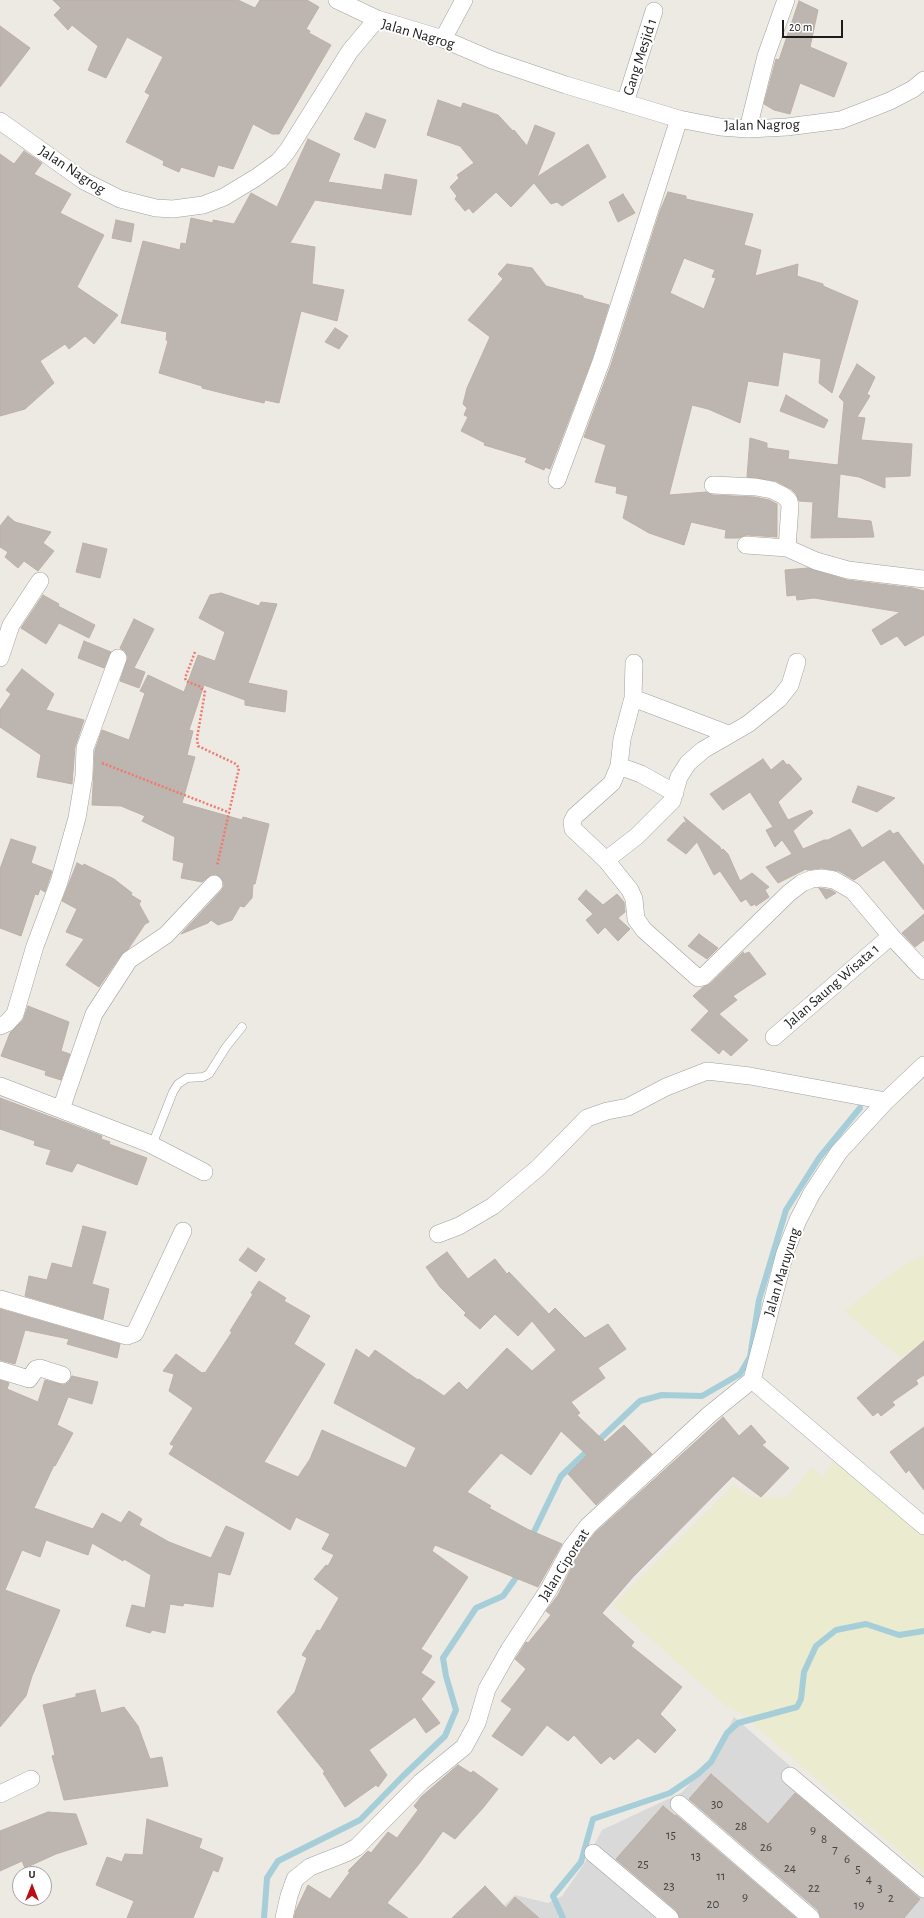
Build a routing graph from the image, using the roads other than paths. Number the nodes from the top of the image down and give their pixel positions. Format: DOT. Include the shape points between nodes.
graph roads {
  1 [pos="337,0"];
  2 [pos="464,0"];
  3 [pos="786,0"];
  4 [pos="654,11"];
  5 [pos="377,19"];
  6 [pos="443,39"];
  7 [pos="924,80"];
  8 [pos="625,102"];
  9 [pos="679,119"];
  10 [pos="0,121"];
  11 [pos="748,129"];
  12 [pos="557,480"];
  13 [pos="713,485"];
  14 [pos="746,545"];
  15 [pos="787,548"];
  16 [pos="924,579"];
  17 [pos="40,581"];
  18 [pos="0,658"];
  19 [pos="118,658"];
  20 [pos="797,662"];
  21 [pos="634,663"];
  22 [pos="633,698"];
  23 [pos="728,734"];
  24 [pos="619,766"];
  25 [pos="675,793"];
  26 [pos="606,860"];
  27 [pos="214,884"];
  28 [pos="891,936"];
  29 [pos="924,971"];
  30 [pos="0,1026"];
  31 [pos="242,1027"];
  32 [pos="774,1037"];
  33 [pos="924,1065"];
  34 [pos="0,1086"];
  35 [pos="886,1101"];
  36 [pos="61,1109"];
  37 [pos="150,1144"];
  38 [pos="204,1172"];
  39 [pos="183,1231"];
  40 [pos="438,1234"];
  41 [pos="0,1299"];
  42 [pos="0,1370"];
  43 [pos="62,1375"];
  44 [pos="752,1380"];
  45 [pos="924,1526"];
  46 [pos="790,1776"];
  47 [pos="31,1779"];
  48 [pos="0,1794"];
  49 [pos="679,1804"];
  50 [pos="594,1853"];
  51 [pos="924,1889"];
  52 [pos="284,1918"];
  53 [pos="670,1918"];
  54 [pos="811,1918"];
  1 -- 5 [label="street"];
  2 -- 6 [label="street"];
  3 -- 11 [label="street" via="766,56"];
  4 -- 8 [label="street, Gang Mesjid 1"];
  5 -- 6 [label="street, Jalan Nagrog"];
  5 -- 10 [label="street, Jalan Nagrog" via="350,51 279,161 240,189 203,205 173,209 156,208 120,199 84,181"];
  6 -- 8 [label="street, Jalan Nagrog" via="492,60"];
  7 -- 11 [label="street, Jalan Nagrog" via="890,101 842,120"];
  8 -- 9 [label="street, Jalan Nagrog"];
  9 -- 11 [label="street, Jalan Nagrog" via="720,127"];
  9 -- 12 [label="street" via="601,362"];
  13 -- 15 [label="street" via="772,490 789,500"];
  14 -- 15 [label="street"];
  15 -- 16 [label="street" via="816,561 848,570"];
  17 -- 18 [label="street" via="11,625"];
  19 -- 30 [label="street" via="83,755 84,776 78,818 59,882 35,946 15,1014 7,1023"];
  20 -- 23 [label="street" via="790,685 780,699 748,724"];
  21 -- 22 [label="street"];
  22 -- 23 [label="street"];
  22 -- 24 [label="street" via="622,739"];
  23 -- 25 [label="street" via="688,763 679,777"];
  24 -- 25 [label="street" via="641,774"];
  24 -- 26 [label="street" via="612,783 575,816 572,822 573,829"];
  25 -- 26 [label="street" via="672,801 637,836"];
  26 -- 28 [label="street" via="630,890 634,899 636,919 644,930 698,978 708,974 789,893 812,879 834,880 853,891"];
  27 -- 36 [label="street" via="166,935 129,960 94,1014"];
  28 -- 29 [label="street"];
  28 -- 32 [label="street, Jalan Saung Wisata 1"];
  31 -- 37 [label="lane" via="209,1074 187,1078 178,1084"];
  33 -- 35 [label="street, Jalan Maruyung"];
  34 -- 36 [label="street"];
  35 -- 40 [label="street" via="750,1076 707,1072 666,1087 628,1107 587,1118 539,1167 493,1206 459,1226"];
  35 -- 44 [label="street, Jalan Maruyung" via="839,1152 822,1176 798,1220 785,1253"];
  36 -- 37 [label="street"];
  37 -- 38 [label="street"];
  39 -- 41 [label="street" via="135,1333 127,1336"];
  42 -- 43 [label="street" via="29,1379 36,1369 40,1368"];
  44 -- 45 [label="street"];
  44 -- 52 [label="street, Jalan Ciporeat" via="710,1414 588,1526 490,1682 477,1723 464,1746 421,1782 357,1847 310,1867 295,1879"];
  46 -- 51 [label="street"];
  47 -- 48 [label="street"];
  49 -- 54 [label="street"];
  50 -- 53 [label="street"];
}
